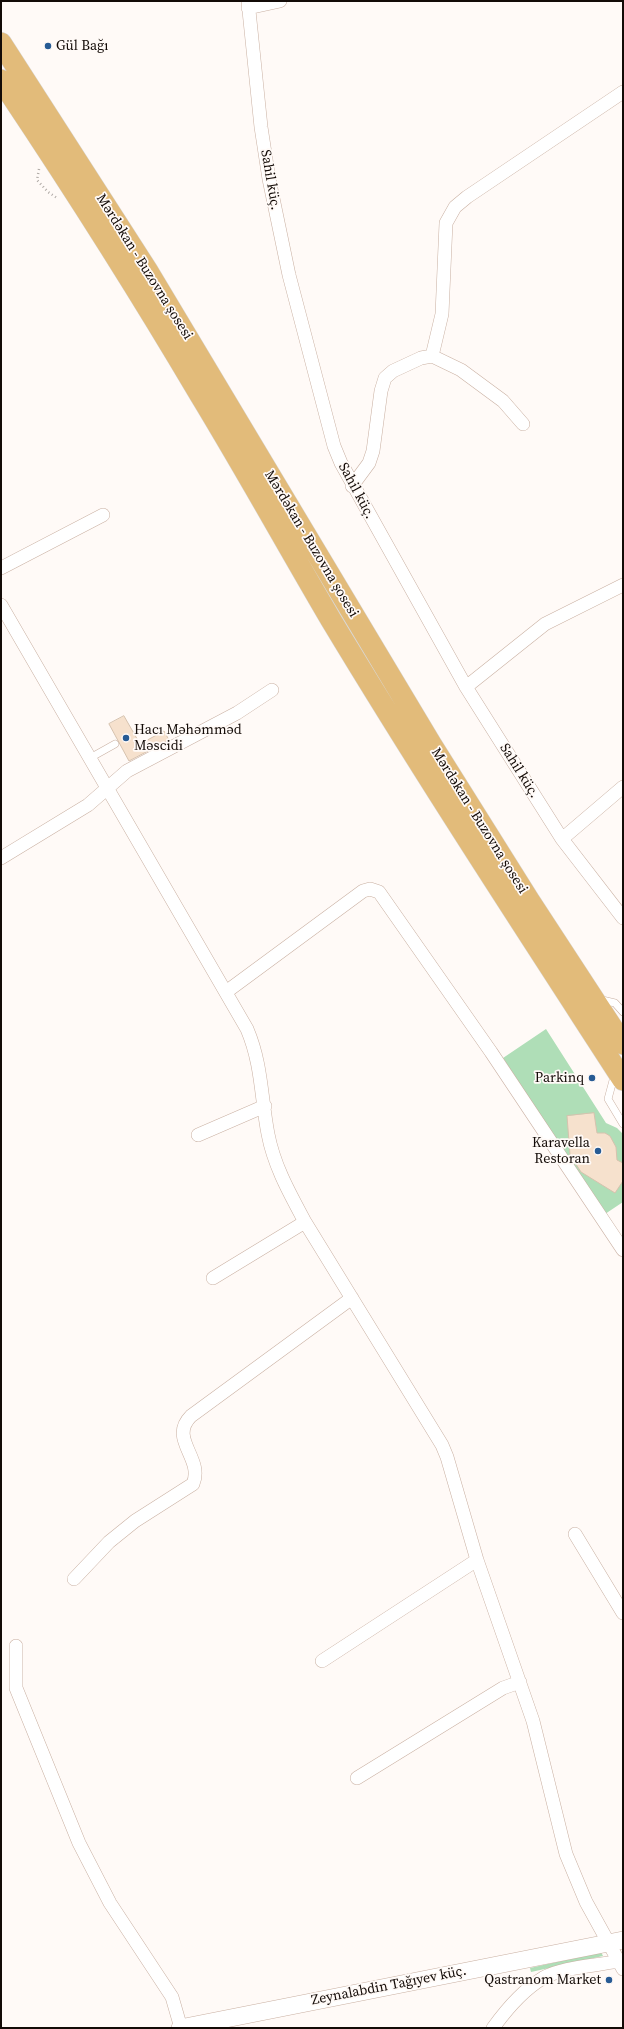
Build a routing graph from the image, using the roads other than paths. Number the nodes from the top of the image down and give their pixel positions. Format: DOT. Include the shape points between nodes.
graph roads {
  1 [pos="280,1"];
  2 [pos="248,5"];
  3 [pos="1,43"];
  4 [pos="1,80"];
  5 [pos="623,92"];
  6 [pos="432,356"];
  7 [pos="523,424"];
  8 [pos="352,486"];
  9 [pos="103,515"];
  10 [pos="1,568"];
  11 [pos="623,585"];
  12 [pos="1,605"];
  13 [pos="466,687"];
  14 [pos="272,690"];
  15 [pos="115,744"];
  16 [pos="90,758"];
  17 [pos="623,787"];
  18 [pos="107,788"];
  19 [pos="562,839"];
  20 [pos="1,858"];
  21 [pos="623,918"];
  22 [pos="226,992"];
  23 [pos="593,998"];
  24 [pos="623,1012"];
  25 [pos="623,1044"];
  26 [pos="620,1074"];
  27 [pos="265,1106"];
  28 [pos="623,1124"];
  29 [pos="198,1135"];
  30 [pos="305,1222"];
  31 [pos="623,1250"];
  32 [pos="213,1278"];
  33 [pos="352,1298"];
  34 [pos="576,1534"];
  35 [pos="477,1560"];
  36 [pos="74,1579"];
  37 [pos="623,1613"];
  38 [pos="16,1646"];
  39 [pos="322,1661"];
  40 [pos="520,1682"];
  41 [pos="357,1778"];
  42 [pos="615,1942"];
  43 [pos="621,1965"];
  44 [pos="180,2028"];
  45 [pos="493,2028"];
  1 -- 2 [label="street"];
  2 -- 8 [label="street, Sahil küç." via="260,127 280,233 334,446"];
  3 -- 23 [label="main road, Mərdəkan - Buzovna şosesi" via="147,270 431,744"];
  4 -- 26 [label="main road, Mərdəkan - Buzovna şosesi" via="63,173 196,388 331,620 415,756 513,912"];
  5 -- 6 [label="street" via="467,197 449,214 445,232 442,314"];
  6 -- 7 [label="street" via="461,370 489,389"];
  6 -- 8 [label="street" via="421,358 393,371 385,378 369,463"];
  8 -- 13 [label="street, Sahil küç."];
  9 -- 10 [label="street"];
  11 -- 13 [label="street" via="545,624"];
  12 -- 16 [label="street"];
  13 -- 19 [label="street, Sahil küç."];
  14 -- 18 [label="street" via="237,713 127,771"];
  15 -- 16 [label="lane"];
  16 -- 18 [label="street"];
  17 -- 19 [label="street"];
  18 -- 20 [label="street" via="88,805"];
  18 -- 22 [label="street"];
  19 -- 21 [label="street, Sahil küç."];
  22 -- 27 [label="street" via="253,1044"];
  22 -- 31 [label="street" via="363,891 370,889 379,892 491,1052"];
  23 -- 24 [label="lane" via="615,1003"];
  23 -- 25 [label="main road, Mərdəkan - Buzovna şosesi"];
  26 -- 28 [label="lane" via="608,1099"];
  27 -- 29 [label="street"];
  27 -- 30 [label="street" via="273,1155"];
  30 -- 32 [label="street"];
  30 -- 33 [label="street"];
  33 -- 35 [label="street" via="442,1445"];
  33 -- 36 [label="street" via="184,1423 182,1432 195,1468 196,1477 193,1484 135,1521 109,1542"];
  34 -- 37 [label="street"];
  35 -- 39 [label="street"];
  35 -- 40 [label="street"];
  38 -- 44 [label="street" via="16,1688 78,1843 110,1903 172,1997"];
  40 -- 41 [label="street" via="503,1688"];
  40 -- 42 [label="street" via="533,1721 566,1854 586,1902"];
  42 -- 43 [label="street"];
  42 -- 44 [label="street, Zeynalabdin Tağıyev küç."];
  43 -- 45 [label="street" via="557,1973 544,1978 515,2002"];
}
